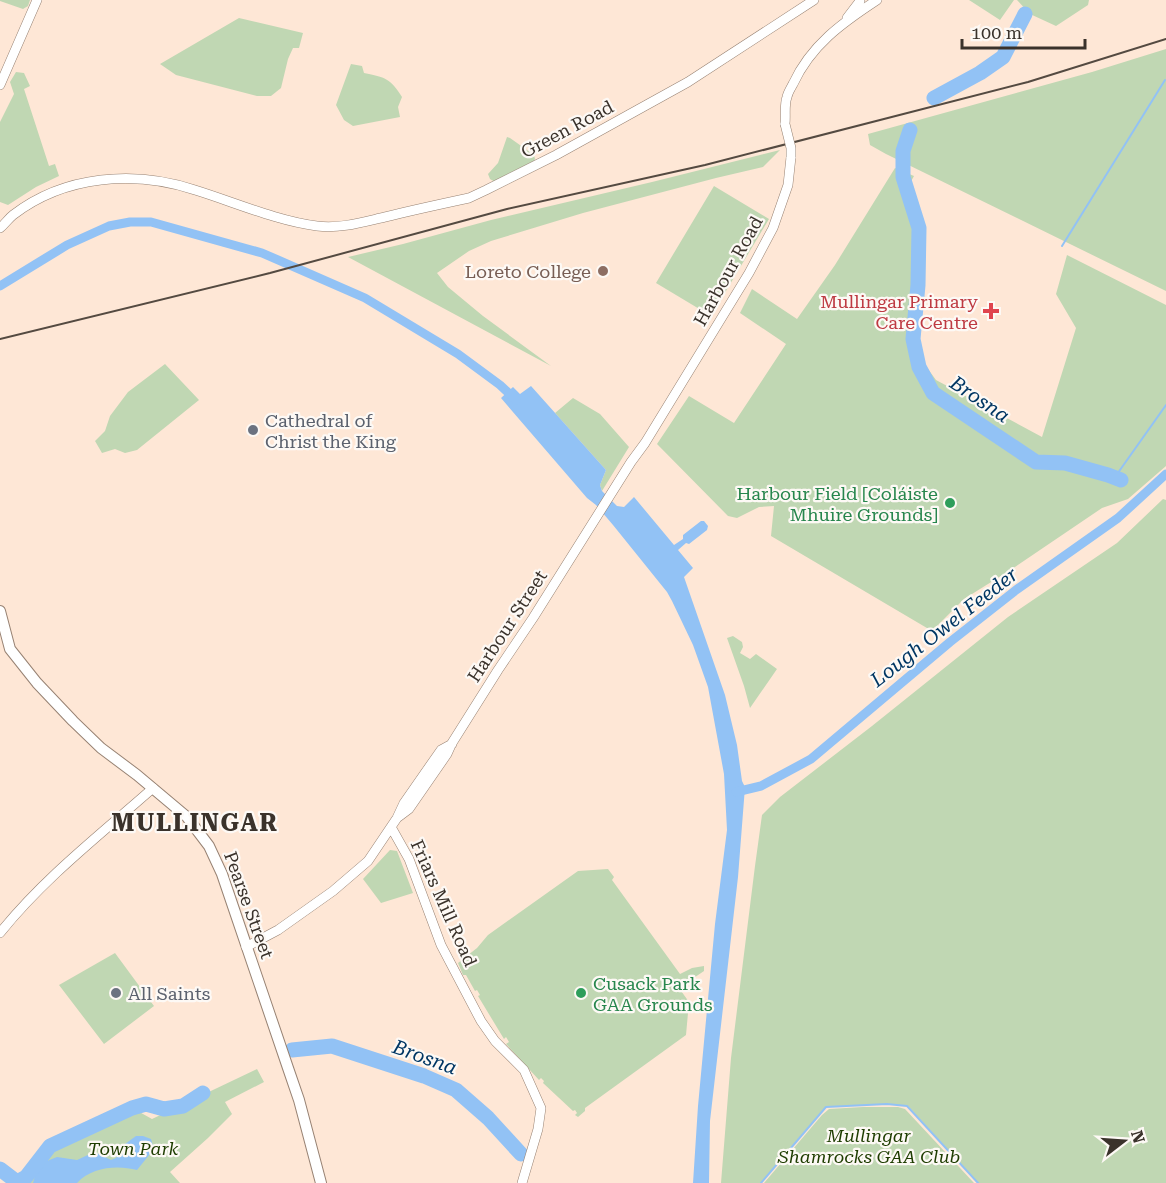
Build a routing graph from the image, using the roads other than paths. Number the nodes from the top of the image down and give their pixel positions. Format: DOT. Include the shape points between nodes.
graph roads {
  1 [pos="37,0"];
  2 [pos="814,0"];
  3 [pos="859,0"];
  4 [pos="873,2"];
  5 [pos="842,25"];
  6 [pos="0,85"];
  7 [pos="0,228"];
  8 [pos="589,528"];
  9 [pos="0,612"];
  10 [pos="153,788"];
  11 [pos="391,827"];
  12 [pos="0,933"];
  13 [pos="246,946"];
  14 [pos="321,1183"];
  15 [pos="522,1183"];
  1 -- 6 [label="street"];
  2 -- 7 [label="street, Green Road" via="688,82 469,198 349,225 319,226 162,181 97,180 72,185 35,201"];
  3 -- 4 [label="street"];
  3 -- 5 [label="street, Harbour Road"];
  4 -- 5 [label="street, Harbour Road"];
  5 -- 8 [label="street, Harbour Road, bridge" via="813,50 786,97 785,124 791,158 788,185 773,228 651,433"];
  8 -- 11 [label="street, Harbour Street" via="447,754 409,809"];
  9 -- 10 [label="main road, Pearse Street" via="10,649 37,683 100,748"];
  10 -- 12 [label="street" via="59,871"];
  10 -- 13 [label="main road, Pearse Street" via="187,817 209,846"];
  11 -- 13 [label="street, Harbour Street" via="368,861 333,891 278,930"];
  11 -- 15 [label="street, Friars Mill Road" via="408,859 441,945 481,1021 524,1070 541,1108"];
  13 -- 14 [label="main road, Pearse Street" via="299,1100"];
}
